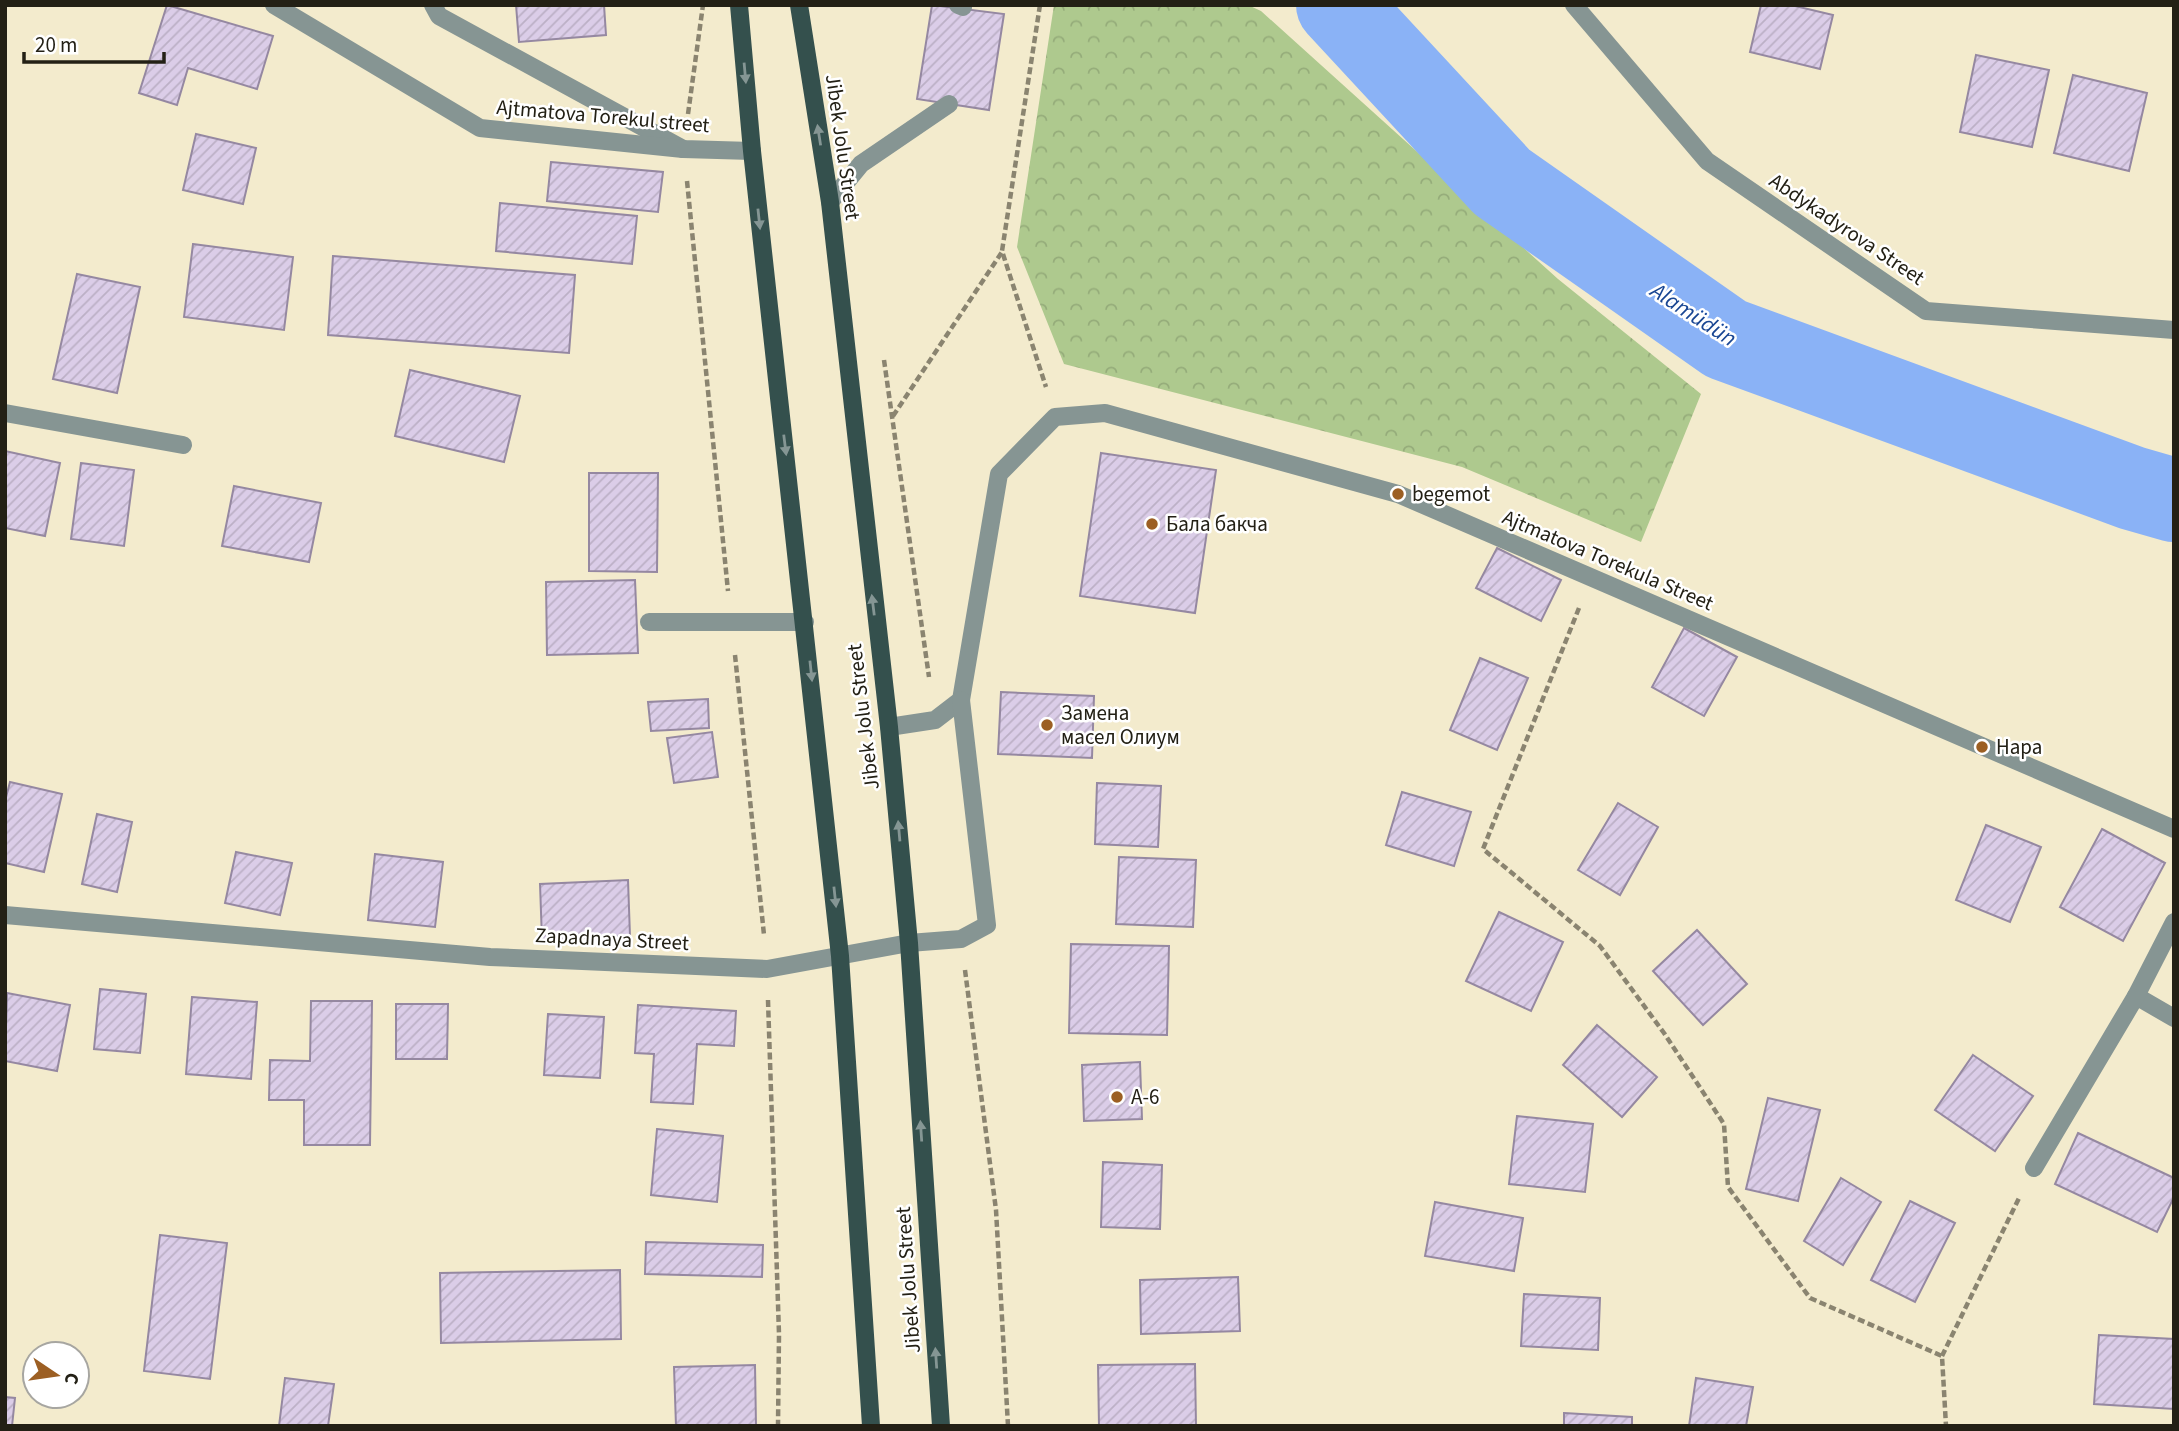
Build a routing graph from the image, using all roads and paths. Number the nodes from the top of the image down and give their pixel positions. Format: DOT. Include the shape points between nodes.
graph roads {
  1 [pos="274,5"];
  2 [pos="433,5"];
  3 [pos="703,5"];
  4 [pos="739,5"];
  5 [pos="799,5"];
  6 [pos="1040,5"];
  7 [pos="1574,5"];
  8 [pos="949,104"];
  9 [pos="683,149"];
  10 [pos="752,151"];
  11 [pos="830,202"];
  12 [pos="1002,251"];
  13 [pos="2174,330"];
  14 [pos="5,413"];
  15 [pos="893,416"];
  16 [pos="1055,417"];
  17 [pos="183,445"];
  18 [pos="1591,578"];
  19 [pos="732,621"];
  20 [pos="649,622"];
  21 [pos="805,622"];
  22 [pos="961,700"];
  23 [pos="889,727"];
  24 [pos="2174,830"];
  25 [pos="5,915"];
  26 [pos="2174,922"];
  27 [pos="909,943"];
  28 [pos="840,956"];
  29 [pos="767,969"];
  30 [pos="2136,996"];
  31 [pos="2174,1018"];
  32 [pos="2034,1168"];
  33 [pos="1942,1356"];
  34 [pos="778,1426"];
  35 [pos="871,1426"];
  36 [pos="941,1426"];
  37 [pos="1946,1426"];
  1 -- 9 [label="street, Ajtmatova Torekul street" via="480,128"];
  2 -- 9 [label="street" via="439,16"];
  3 -- 9 [label="path"];
  4 -- 10 [label="main road, one-way"];
  11 -- 5 [label="main road, Jibek Jolu Street, one-way"];
  6 -- 12 [label="path"];
  7 -- 13 [label="street, Abdykadyrova Street" via="1707,161 1926,311"];
  8 -- 11 [label="street" via="861,164"];
  9 -- 10 [label="street, Ajtmatova Torekul street"];
  9 -- 19 [label="path"];
  10 -- 21 [label="main road, one-way"];
  23 -- 11 [label="main road, Jibek Jolu Street, one-way"];
  12 -- 15 [label="path"];
  12 -- 16 [label="path"];
  14 -- 17 [label="street"];
  16 -- 18 [label="street, Ajtmatova Torekula Street" via="1105,413 1398,494"];
  16 -- 22 [label="street" via="999,474"];
  18 -- 24 [label="street, Ajtmatova Torekula Street"];
  18 -- 33 [label="path" via="1483,849 1600,946 1724,1124 1728,1187 1810,1298"];
  19 -- 20 [label="street"];
  19 -- 21 [label="street"];
  19 -- 29 [label="path"];
  21 -- 28 [label="main road, one-way"];
  22 -- 23 [label="street" via="936,720"];
  22 -- 27 [label="street, Zapadnaya Street" via="987,925 961,939"];
  27 -- 23 [label="main road, Jibek Jolu Street, one-way"];
  25 -- 29 [label="street, Zapadnaya Street" via="489,957"];
  26 -- 30 [label="street"];
  27 -- 28 [label="street, Zapadnaya Street"];
  36 -- 27 [label="main road, Jibek Jolu Street, one-way"];
  28 -- 29 [label="street, Zapadnaya Street"];
  28 -- 35 [label="main road"];
  29 -- 34 [label="path"];
  30 -- 31 [label="street"];
  30 -- 32 [label="street"];
  32 -- 33 [label="path"];
  33 -- 37 [label="path"];
}
